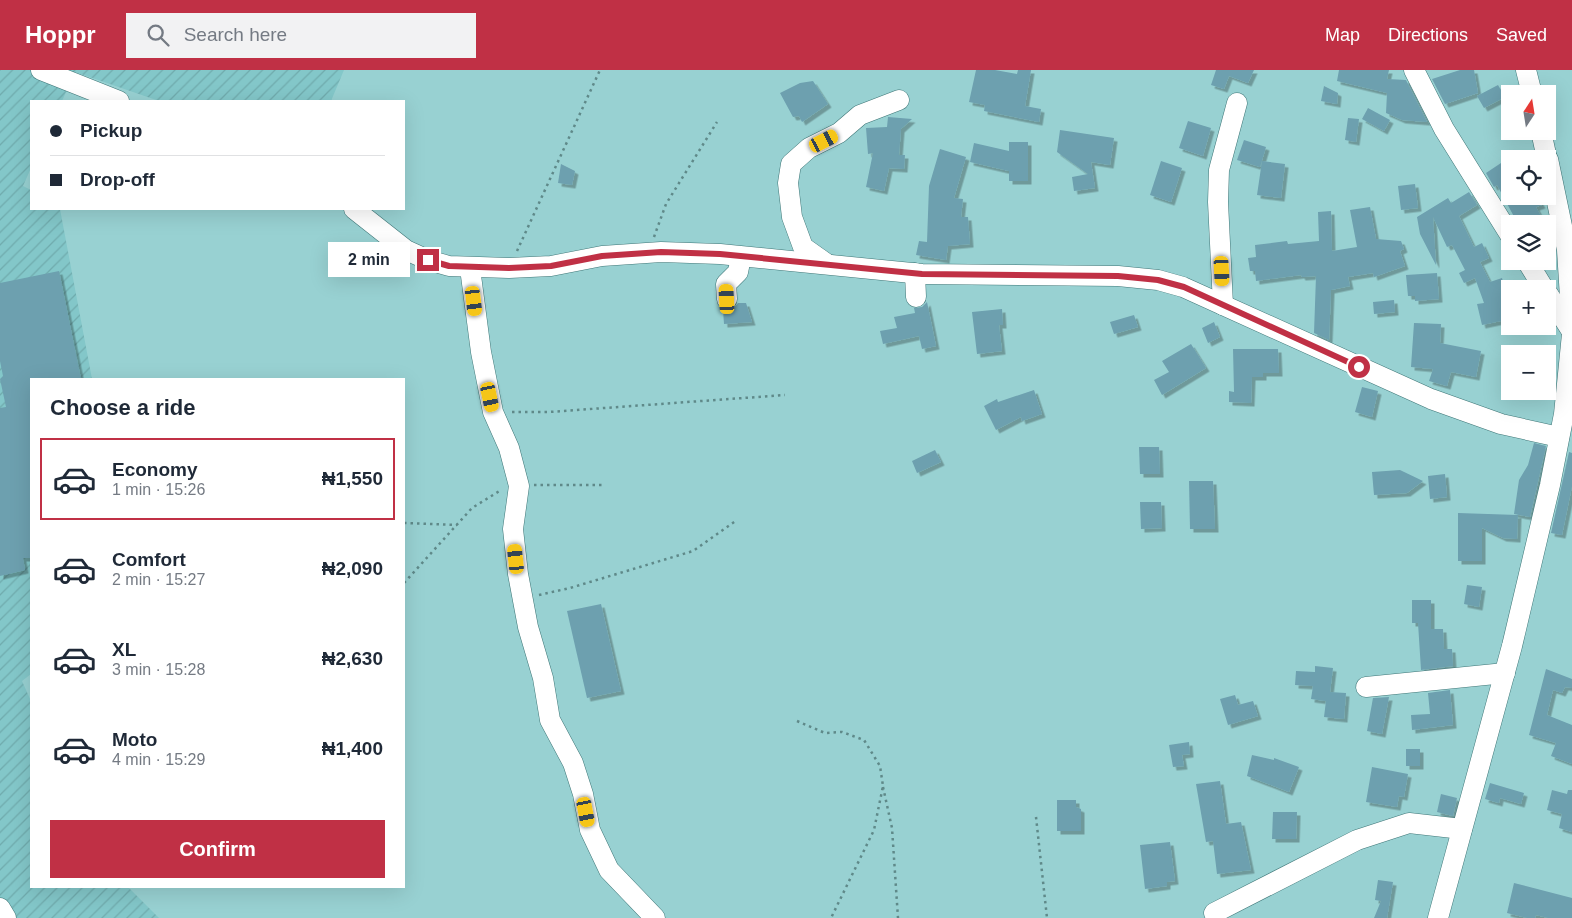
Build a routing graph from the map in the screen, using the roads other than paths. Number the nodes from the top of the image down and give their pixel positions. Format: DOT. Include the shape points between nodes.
graph roads {
  1 [pos="41,70"];
  2 [pos="1414,70"];
  3 [pos="1526,70"];
  4 [pos="1530,85"];
  5 [pos="116,100"];
  6 [pos="899,100"];
  7 [pos="1237,103"];
  8 [pos="1556,200"];
  9 [pos="355,210"];
  10 [pos="1501,221"];
  11 [pos="740,256"];
  12 [pos="828,265"];
  13 [pos="470,268"];
  14 [pos="915,273"];
  15 [pos="916,297"];
  16 [pos="727,299"];
  17 [pos="1224,305"];
  18 [pos="1556,307"];
  19 [pos="1572,332"];
  20 [pos="1560,437"];
  21 [pos="1504,673"];
  22 [pos="1366,687"];
  23 [pos="1462,829"];
  24 [pos="0,908"];
  25 [pos="1214,913"];
  26 [pos="6,918"];
  27 [pos="656,918"];
  28 [pos="1438,918"];
  1 -- 5 [label="street"];
  2 -- 10 [label="street" via="1444,129"];
  3 -- 4 [label="street"];
  6 -- 12 [label="street" via="860,115 839,133 809,148 791,164 788,183 797,232 803,247"];
  7 -- 17 [label="street" via="1220,170 1218,202"];
  8 -- 19 [label="street" via="1567,250"];
  9 -- 13 [label="street" via="406,250 449,266"];
  11 -- 12 [label="street"];
  11 -- 13 [label="street" via="661,252 602,256 551,266"];
  11 -- 16 [label="street" via="738,272 726,284"];
  12 -- 14 [label="street"];
  13 -- 27 [label="street" via="480,352 493,412 509,448 519,486 513,529 522,598 543,678 550,720 573,763 590,830 609,870"];
  14 -- 15 [label="street"];
  14 -- 17 [label="street" via="1118,276 1158,280 1184,287"];
  17 -- 20 [label="street" via="1430,399 1501,424"];
  18 -- 19 [label="street"];
  19 -- 20 [label="street"];
  20 -- 21 [label="street"];
  21 -- 22 [label="street"];
  21 -- 23 [label="street"];
  23 -- 25 [label="street" via="1408,823 1357,840"];
  23 -- 28 [label="street"];
  24 -- 26 [label="street"];
}
